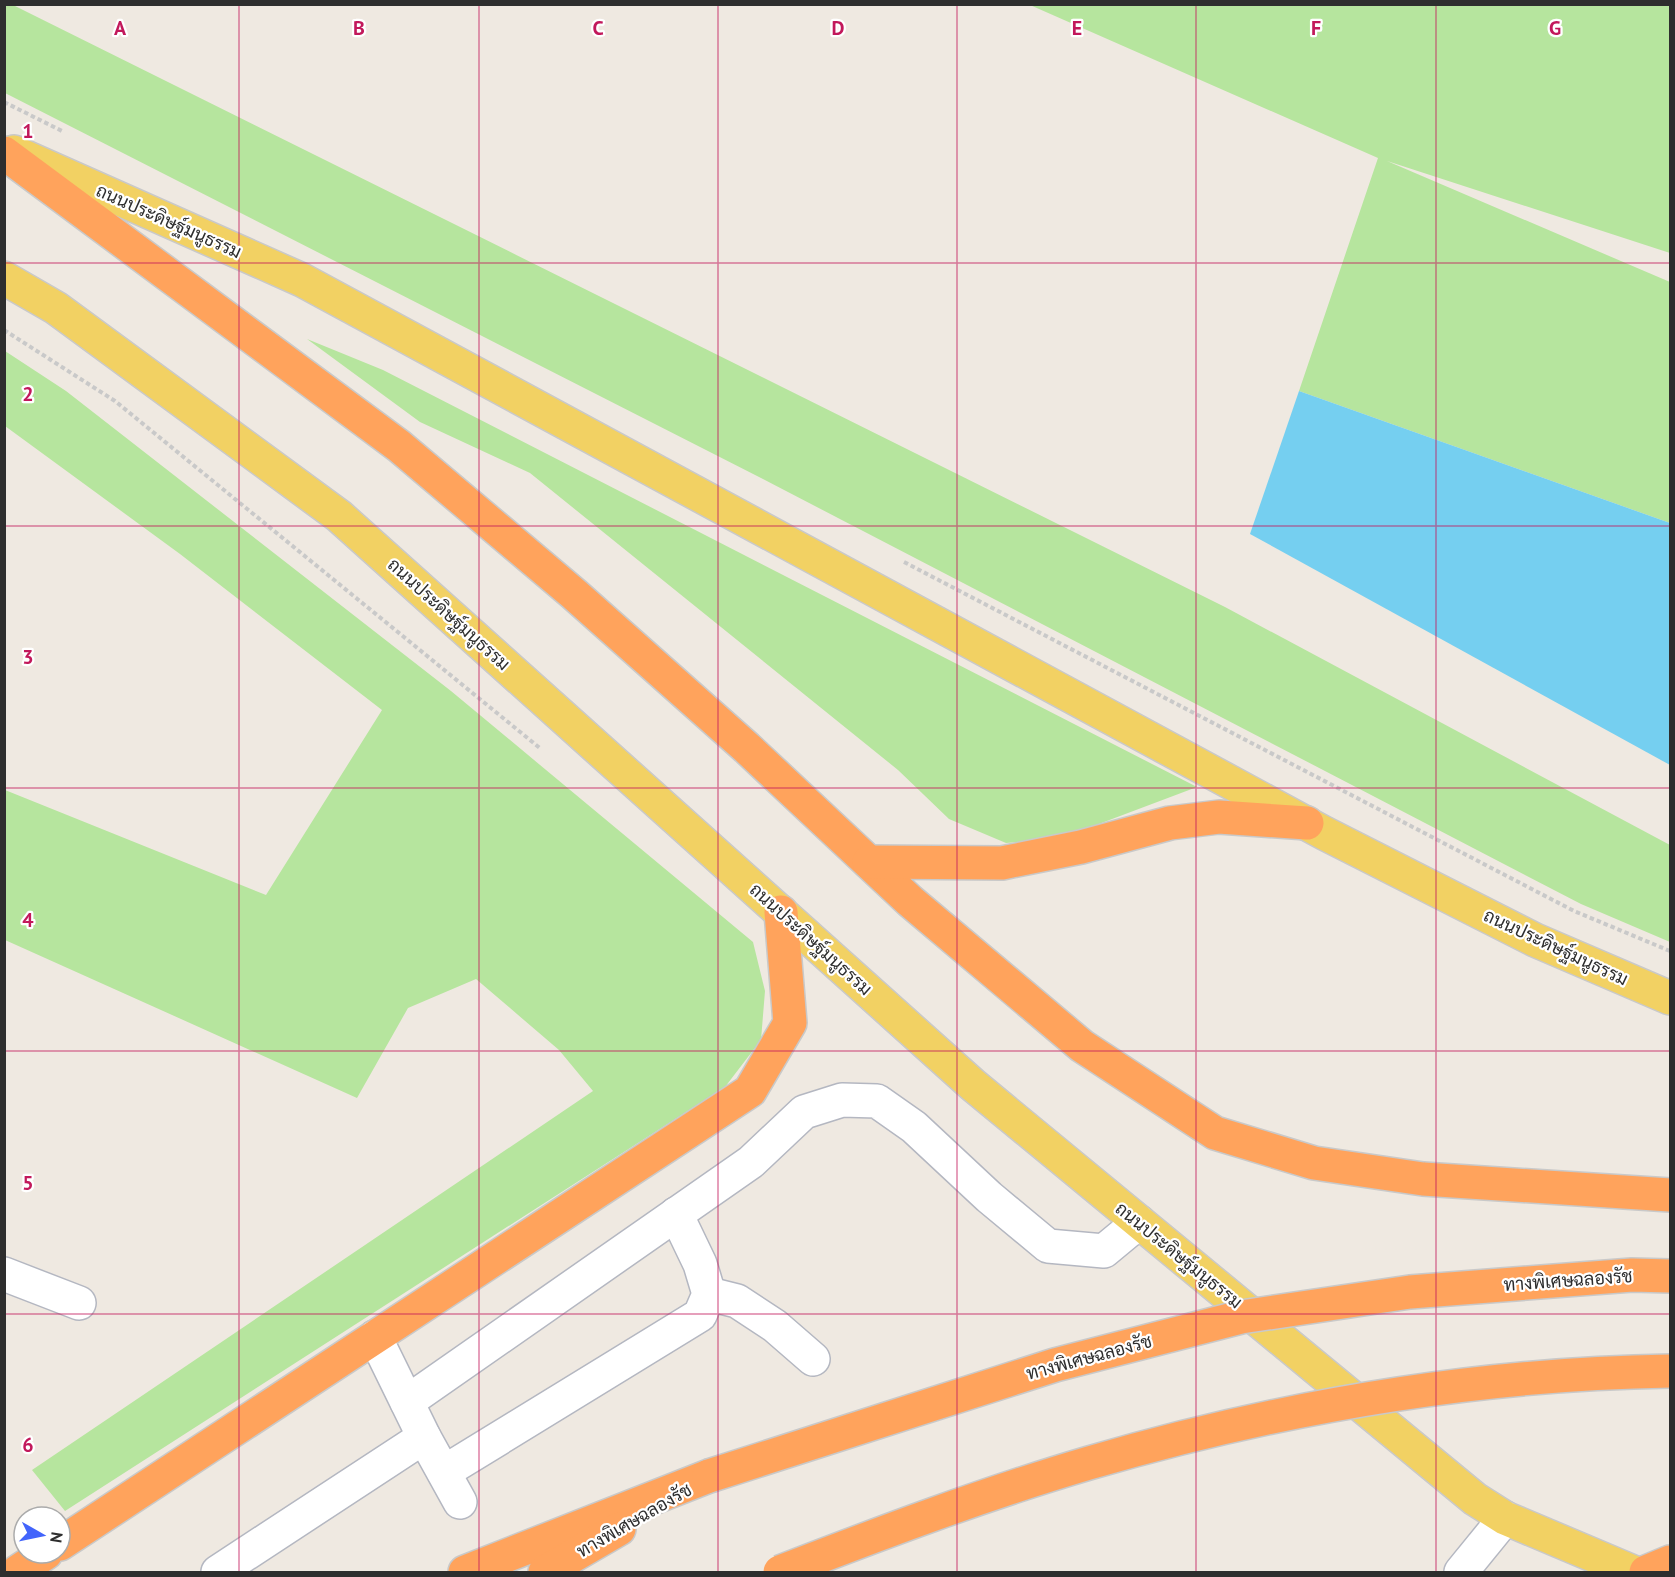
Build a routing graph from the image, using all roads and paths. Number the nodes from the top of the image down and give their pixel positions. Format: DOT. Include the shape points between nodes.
graph roads {
  1 [pos="4,148"];
  2 [pos="4,153"];
  3 [pos="4,278"];
  4 [pos="1307,823"];
  5 [pos="869,862"];
  6 [pos="781,912"];
  7 [pos="1671,998"];
  8 [pos="1671,1194"];
  9 [pos="676,1215"];
  10 [pos="1139,1222"];
  11 [pos="4,1274"];
  12 [pos="1671,1276"];
  13 [pos="708,1294"];
  14 [pos="79,1304"];
  15 [pos="375,1337"];
  16 [pos="813,1359"];
  17 [pos="1671,1371"];
  18 [pos="407,1402"];
  19 [pos="424,1437"];
  20 [pos="444,1472"];
  21 [pos="709,1476"];
  22 [pos="460,1502"];
  23 [pos="1505,1518"];
  24 [pos="72,1536"];
  25 [pos="1671,1562"];
  26 [pos="218,1572"];
  27 [pos="465,1572"];
  28 [pos="545,1572"];
  29 [pos="780,1572"];
  30 [pos="1461,1572"];
  31 [pos="1633,1572"];
  32 [pos="1646,1572"];
  1 -- 4 [label="main road, ถนนประดิษฐ์มนูธรรม" via="302,280"];
  2 -- 5 [label="highway" via="399,446 574,594"];
  3 -- 6 [label="main road, ถนนประดิษฐ์มนูธรรม" via="56,308 339,516"];
  4 -- 5 [label="highway" via="1219,817 1170,823 1081,848 1002,863"];
  4 -- 7 [label="main road, ถนนประดิษฐ์มนูธรรม" via="1535,940"];
  5 -- 8 [label="highway" via="1082,1046 1215,1132 1314,1163 1422,1179"];
  6 -- 10 [label="main road, ถนนประดิษฐ์มนูธรรม" via="973,1085"];
  6 -- 15 [label="highway" via="790,1023 750,1091"];
  9 -- 10 [label="lane" via="751,1162 804,1112 842,1100 877,1101 914,1127 1048,1246 1104,1251"];
  9 -- 13 [label="lane" via="700,1264"];
  9 -- 18 [label="lane"];
  10 -- 23 [label="main road, ถนนประดิษฐ์มนูธรรม" via="1475,1499"];
  11 -- 14 [label="lane"];
  12 -- 21 [label="highway, ทางพิเศษฉลองรัช, bridge" via="1632,1275 1410,1292 1241,1317 1055,1365"];
  13 -- 16 [label="lane" via="737,1301 775,1326"];
  13 -- 20 [label="lane" via="700,1315"];
  15 -- 18 [label="lane"];
  15 -- 24 [label="highway"];
  17 -- 29 [label="highway, bridge" via="1590,1372 1407,1392 1244,1422 1088,1463 881,1533"];
  18 -- 19 [label="lane"];
  19 -- 20 [label="lane"];
  19 -- 26 [label="lane"];
  20 -- 22 [label="lane"];
  21 -- 27 [label="highway"];
  21 -- 28 [label="highway, ทางพิเศษฉลองรัช"];
  23 -- 30 [label="lane"];
  23 -- 31 [label="main road, ถนนประดิษฐ์มนูธรรม"];
  25 -- 32 [label="highway"];
}
